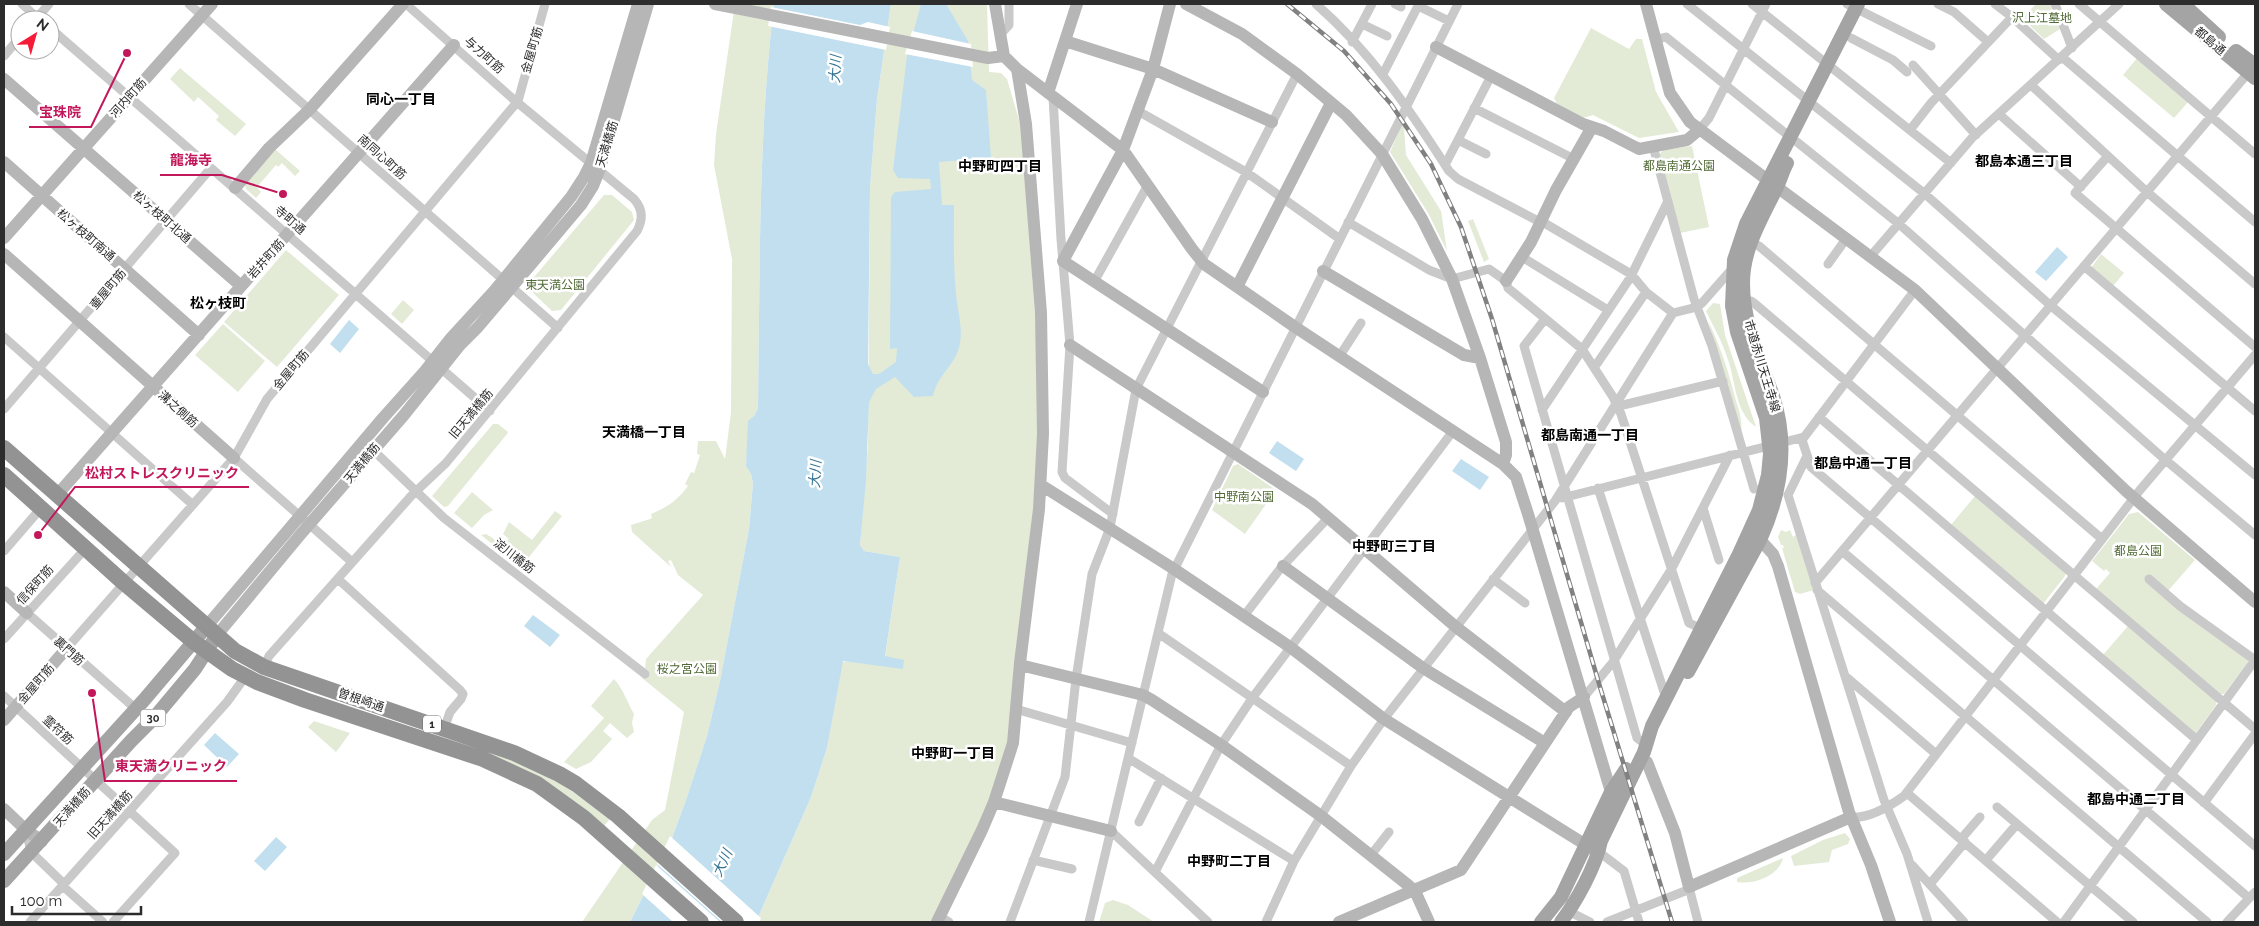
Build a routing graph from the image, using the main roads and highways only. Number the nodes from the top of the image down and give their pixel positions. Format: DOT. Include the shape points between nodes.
graph roads {
  1 [pos="2166,4"];
  2 [pos="2183,4"];
  3 [pos="1858,6"];
  4 [pos="1831,68"];
  5 [pos="2253,69"];
  6 [pos="1772,185"];
  7 [pos="1775,443"];
  8 [pos="4,448"];
  9 [pos="4,475"];
  10 [pos="212,631"];
  11 [pos="201,646"];
  12 [pos="1654,731"];
  13 [pos="1644,752"];
  14 [pos="1595,846"];
  15 [pos="4,854"];
  16 [pos="4,882"];
  17 [pos="1565,917"];
  18 [pos="1545,921"];
  19 [pos="701,922"];
  20 [pos="736,922"];
  1 -- 5 [label="main road, 都島通"];
  2 -- 5 [label="main road, 都島通"];
  3 -- 4 [label="main road, 市道赤川天王寺線"];
  3 -- 4 [label="main road, 市道赤川天王寺線" via="1851,38"];
  4 -- 6 [label="main road, 市道赤川天王寺線"];
  6 -- 7 [label="main road, 市道赤川天王寺線" via="1750,242 1744,272 1744,302 1776,408"];
  6 -- 7 [label="main road, 市道赤川天王寺線" via="1741,235 1732,269 1731,293 1737,332"];
  7 -- 12 [label="main road, 市道赤川天王寺線" via="1766,488 1739,554 1666,698"];
  7 -- 12 [label="main road, 市道赤川天王寺線" via="1777,492 1762,544"];
  8 -- 10 [label="highway, 曽根崎通 / 1"];
  9 -- 11 [label="highway, 曽根崎通 / 1" via="124,583"];
  10 -- 11 [label="main road, 天満橋筋 / 30"];
  10 -- 20 [label="highway, 曽根崎通 / 1" via="235,651 264,667 514,753 559,774 602,803"];
  11 -- 15 [label="main road, 天満橋筋 / 30" via="80,768"];
  11 -- 16 [label="main road, 天満橋筋 / 30" via="154,718"];
  11 -- 19 [label="highway, 曽根崎通 / 1" via="245,677 483,759 549,791"];
  12 -- 13 [label="main road"];
  12 -- 13 [label="main road"];
  13 -- 14 [label="main road" via="1629,801 1619,806"];
  13 -- 14 [label="main road" via="1611,792 1589,835"];
  14 -- 17 [label="main road"];
  14 -- 18 [label="main road"];
}
